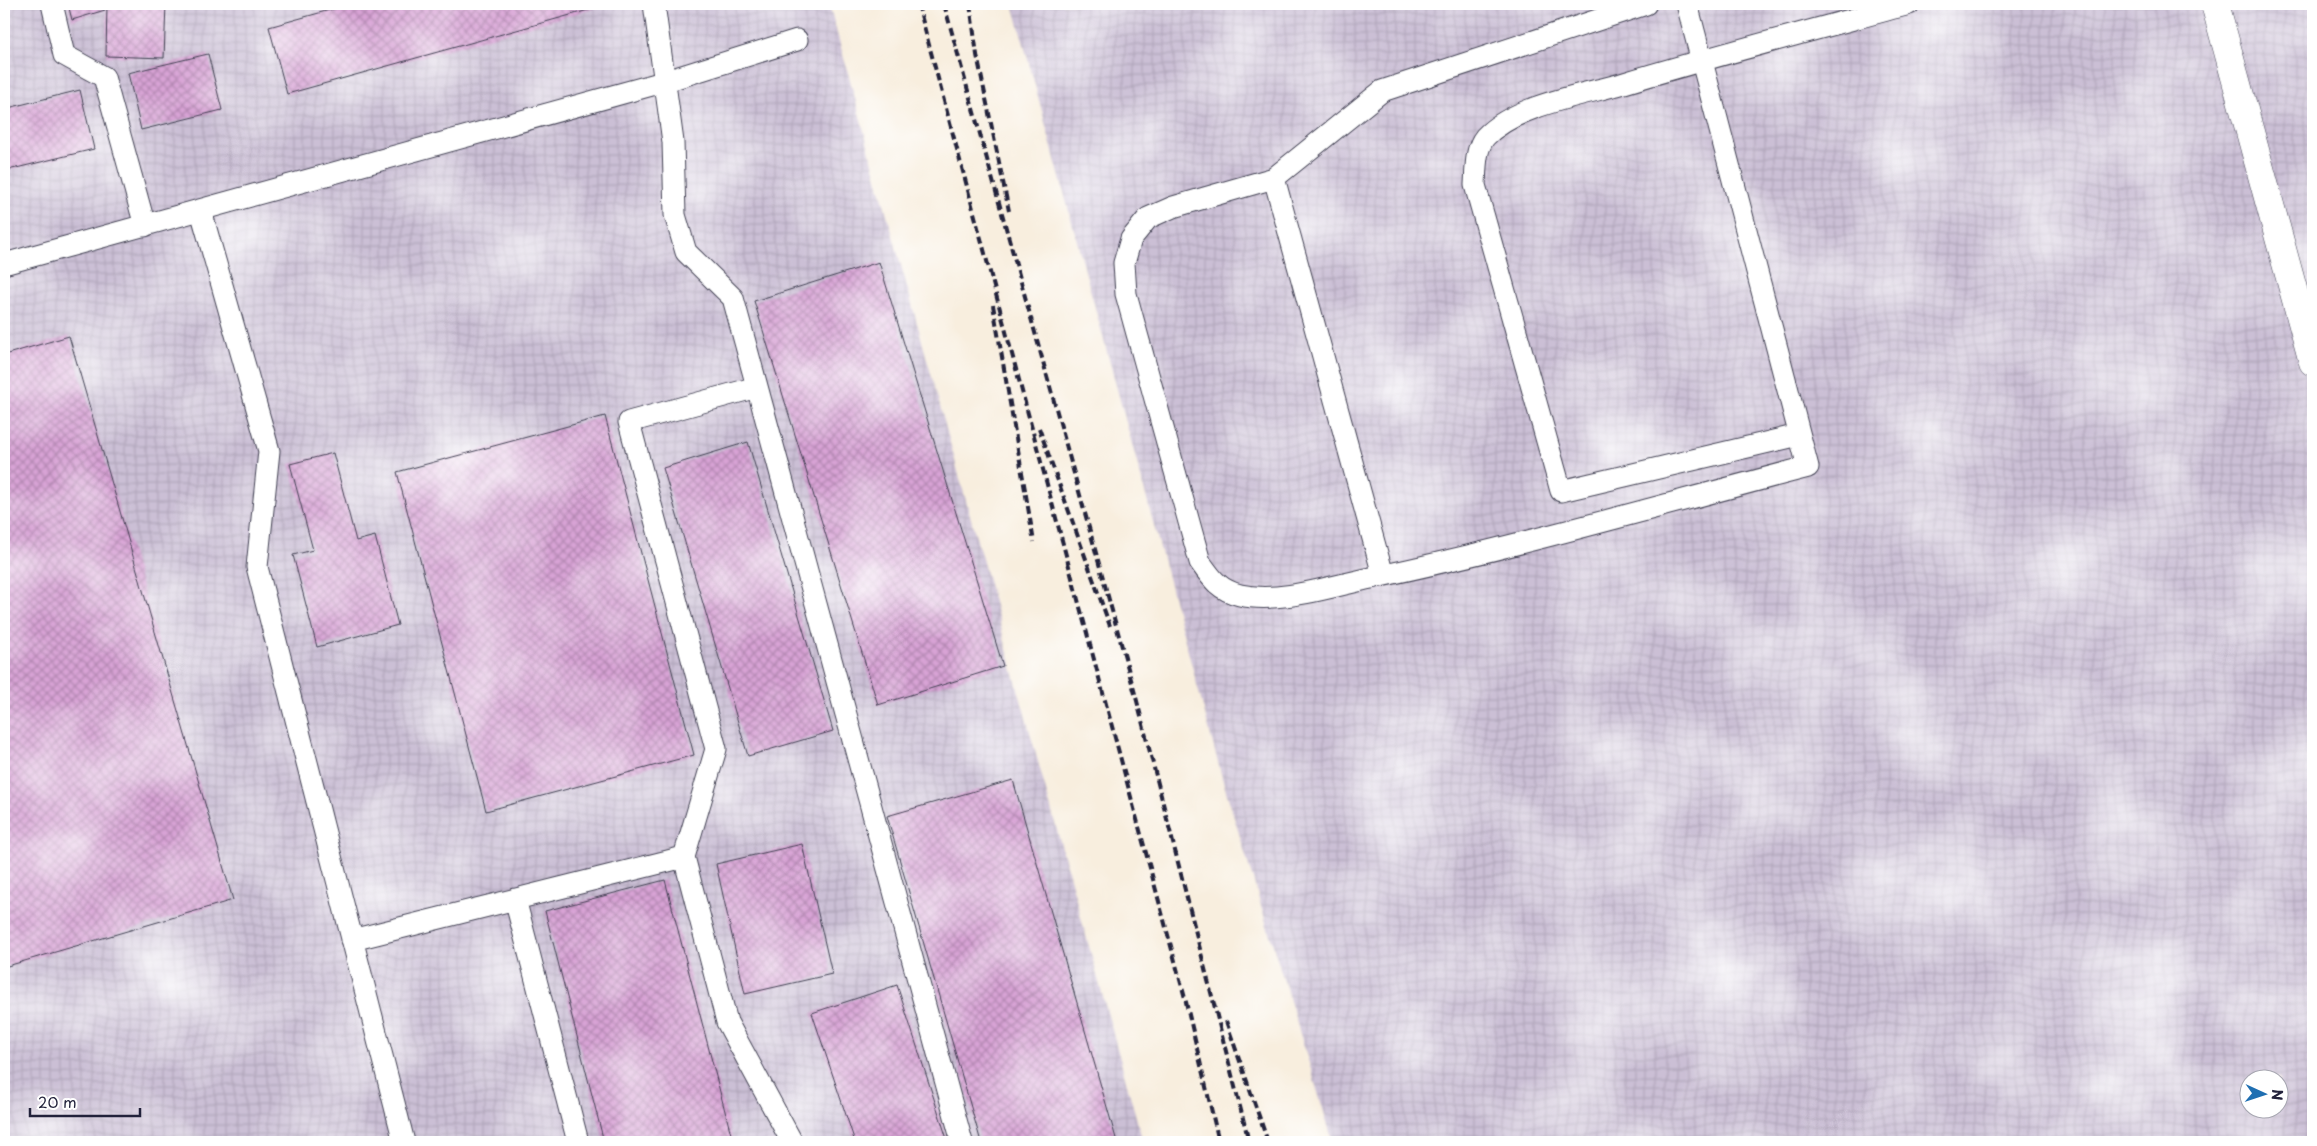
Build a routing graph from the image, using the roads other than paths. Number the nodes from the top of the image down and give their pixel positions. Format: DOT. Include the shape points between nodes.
graph roads {
  1 [pos="52,4"];
  2 [pos="654,4"];
  3 [pos="1646,4"];
  4 [pos="1687,4"];
  5 [pos="1909,4"];
  6 [pos="2215,4"];
  7 [pos="797,40"];
  8 [pos="1701,60"];
  9 [pos="663,82"];
  10 [pos="1274,178"];
  11 [pos="201,210"];
  12 [pos="145,226"];
  13 [pos="4,264"];
  14 [pos="2313,362"];
  15 [pos="757,387"];
  16 [pos="1799,435"];
  17 [pos="1383,575"];
  18 [pos="684,857"];
  19 [pos="515,899"];
  20 [pos="352,940"];
  21 [pos="404,1142"];
  22 [pos="578,1142"];
  23 [pos="792,1142"];
  24 [pos="962,1142"];
  1 -- 12 [label="lane" via="64,55 104,77"];
  2 -- 9 [label="lane"];
  3 -- 10 [label="lane" via="1382,91"];
  4 -- 8 [label="lane"];
  5 -- 8 [label="lane"];
  6 -- 14 [label="street"];
  7 -- 9 [label="lane"];
  8 -- 16 [label="lane"];
  8 -- 16 [label="lane" via="1535,109 1503,123 1484,139 1476,158 1475,184 1561,491"];
  9 -- 11 [label="lane"];
  9 -- 15 [label="lane" via="672,142 675,215 686,252 732,298"];
  10 -- 17 [label="lane"];
  10 -- 17 [label="lane" via="1173,207 1148,218 1131,239 1124,262 1128,303 1200,562 1216,585 1240,594 1273,597"];
  11 -- 12 [label="lane"];
  11 -- 20 [label="lane" via="269,451 257,567"];
  12 -- 13 [label="lane"];
  15 -- 18 [label="lane" via="629,422 716,749"];
  15 -- 24 [label="lane"];
  16 -- 17 [label="lane" via="1808,468"];
  18 -- 19 [label="lane"];
  18 -- 23 [label="lane" via="726,1022"];
  19 -- 20 [label="lane"];
  19 -- 22 [label="lane"];
  20 -- 21 [label="lane"];
}
